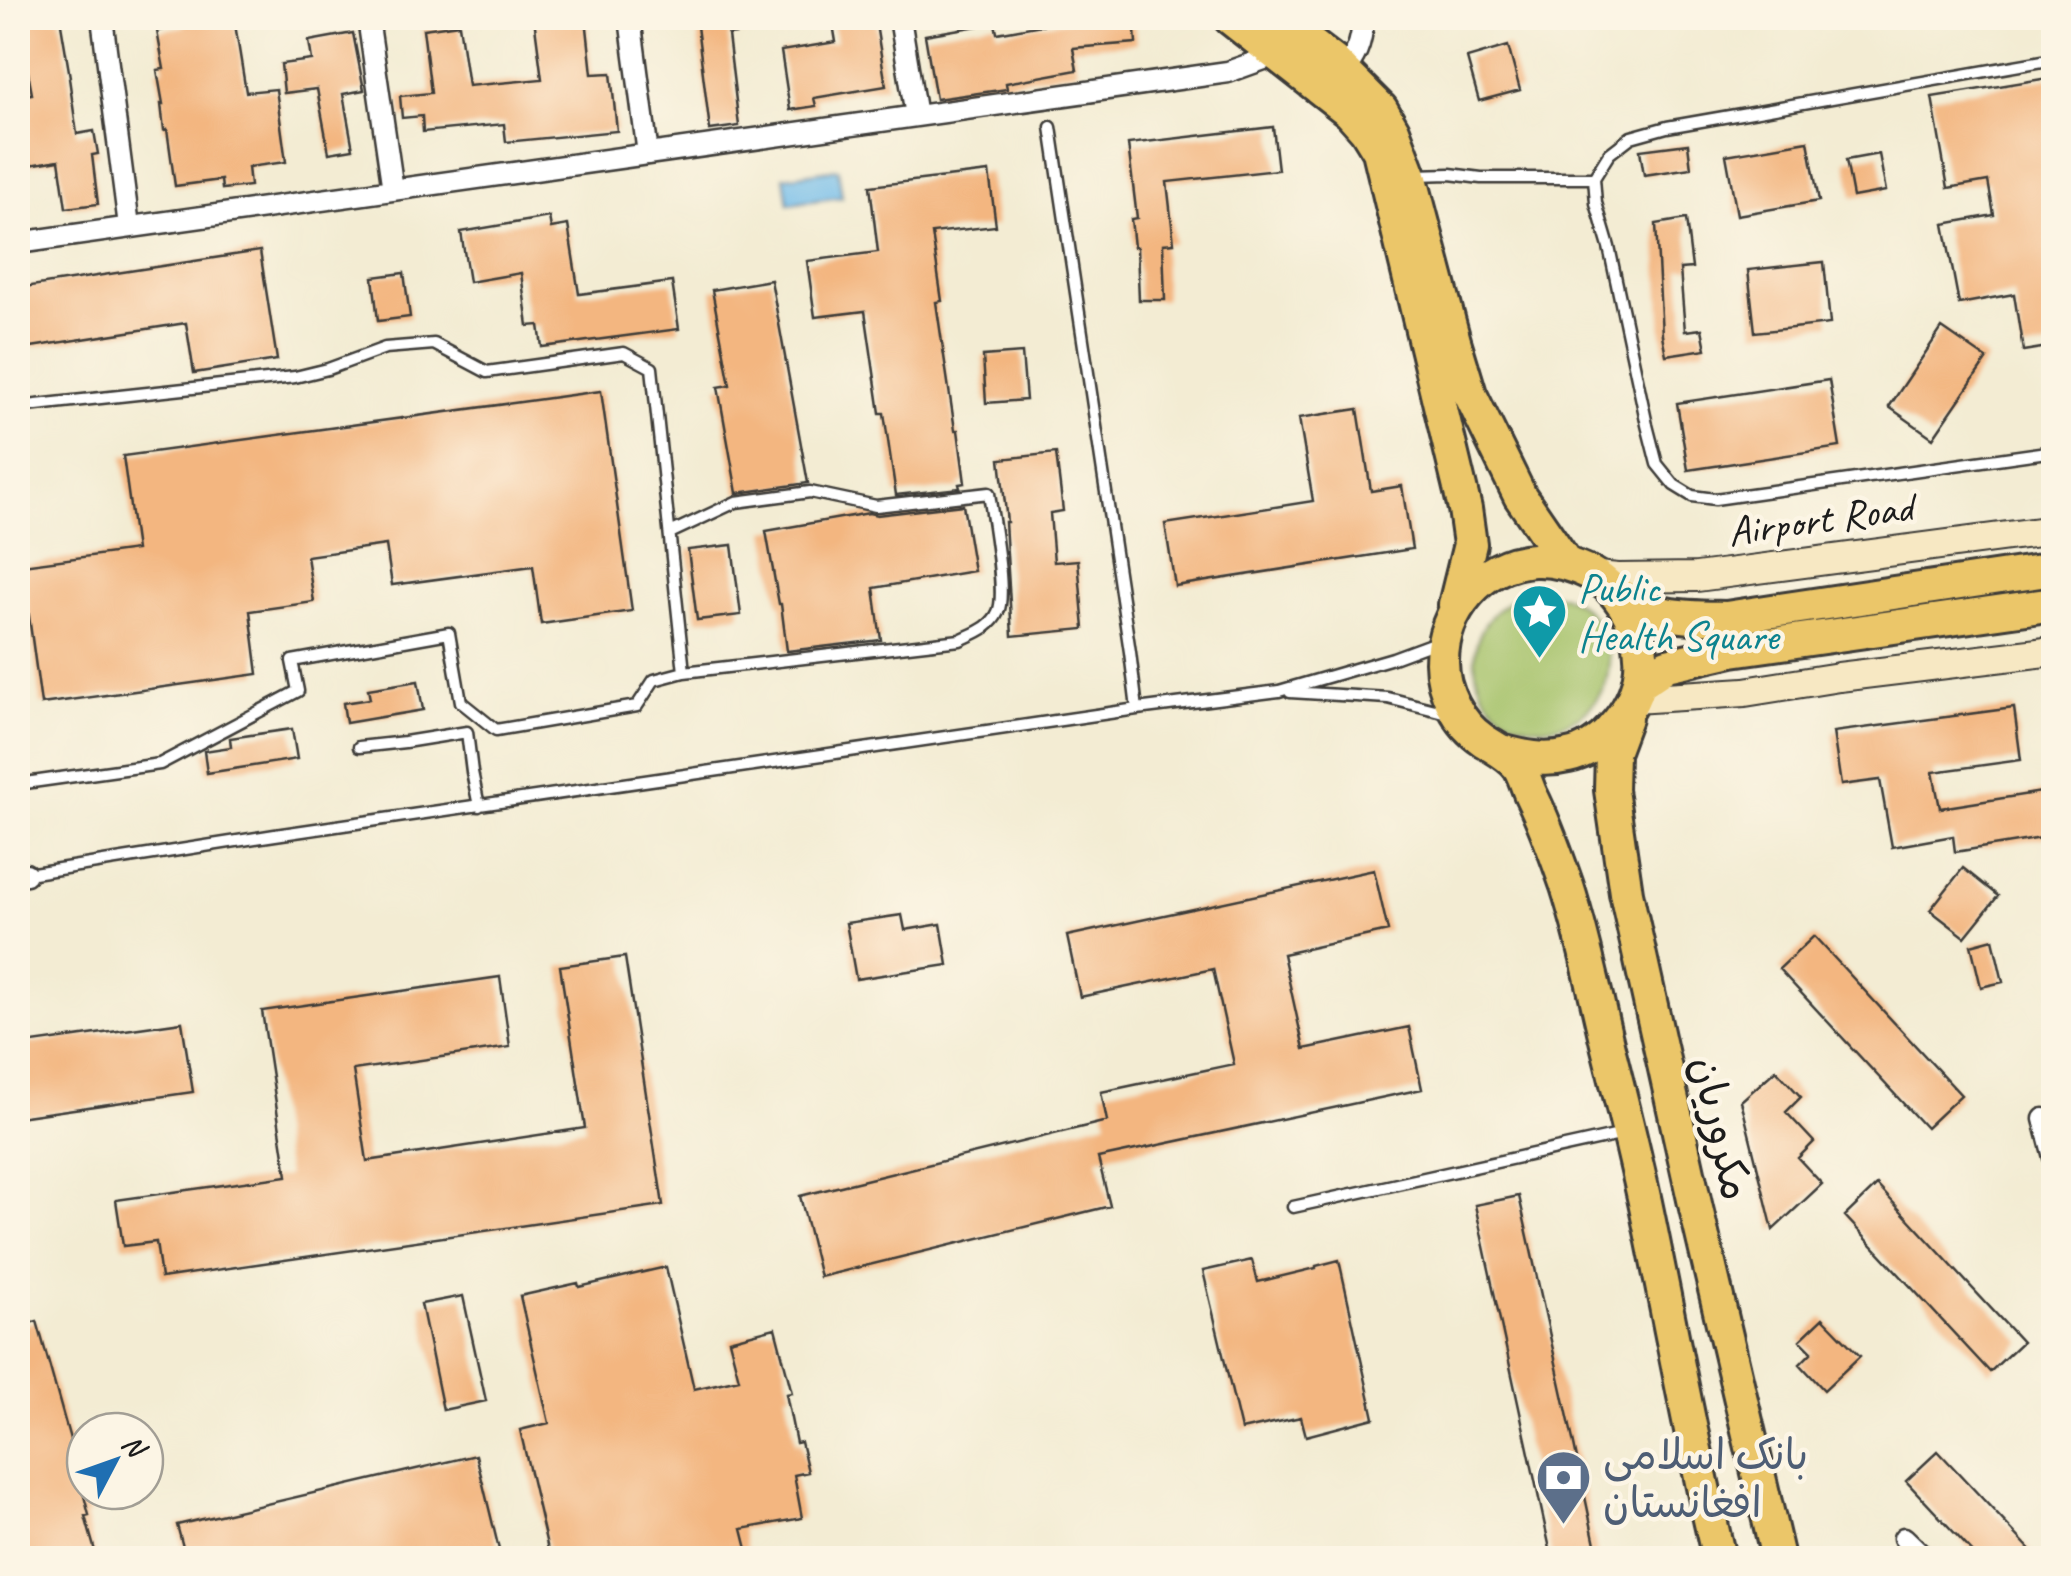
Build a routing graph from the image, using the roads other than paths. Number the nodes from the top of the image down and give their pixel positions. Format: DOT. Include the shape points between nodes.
graph roads {
  1 [pos="102,18"];
  2 [pos="368,18"];
  3 [pos="630,18"];
  4 [pos="900,18"];
  5 [pos="1230,18"];
  6 [pos="1276,18"];
  7 [pos="1363,18"];
  8 [pos="1278,54"];
  9 [pos="2054,59"];
  10 [pos="1335,82"];
  11 [pos="916,116"];
  12 [pos="1050,127"];
  13 [pos="648,154"];
  14 [pos="1410,175"];
  15 [pos="1594,178"];
  16 [pos="392,190"];
  17 [pos="129,226"];
  18 [pos="18,243"];
  19 [pos="18,407"];
  20 [pos="2054,451"];
  21 [pos="2054,530"];
  22 [pos="670,533"];
  23 [pos="1566,563"];
  24 [pos="2054,569"];
  25 [pos="1607,585"];
  26 [pos="2054,604"];
  27 [pos="1448,627"];
  28 [pos="2054,652"];
  29 [pos="684,672"];
  30 [pos="1279,691"];
  31 [pos="1633,699"];
  32 [pos="1137,709"];
  33 [pos="1459,716"];
  34 [pos="360,747"];
  35 [pos="1500,751"];
  36 [pos="18,784"];
  37 [pos="479,806"];
  38 [pos="22,874"];
  39 [pos="2044,1119"];
  40 [pos="1629,1133"];
  41 [pos="2054,1157"];
  42 [pos="1294,1207"];
  43 [pos="1904,1538"];
  44 [pos="1719,1558"];
  45 [pos="1778,1558"];
  46 [pos="1924,1558"];
  1 -- 17 [label="street"];
  2 -- 16 [label="street"];
  3 -- 13 [label="street"];
  4 -- 11 [label="street"];
  5 -- 8 [label="main road"];
  6 -- 10 [label="main road"];
  7 -- 10 [label="street" via="1356,56"];
  8 -- 10 [label="main road"];
  8 -- 11 [label="street" via="1228,72"];
  9 -- 15 [label="lane" via="1666,127 1631,138"];
  10 -- 14 [label="main road" via="1381,110"];
  10 -- 27 [label="main road" via="1378,151 1466,509 1470,544"];
  11 -- 13 [label="street"];
  12 -- 32 [label="lane"];
  13 -- 16 [label="street"];
  14 -- 15 [label="lane"];
  14 -- 23 [label="main road" via="1470,394 1520,496"];
  15 -- 20 [label="lane" via="1657,464 1692,496"];
  16 -- 17 [label="street"];
  17 -- 18 [label="street"];
  19 -- 22 [label="lane" via="295,376 385,348 434,344 488,372 624,352 652,368"];
  21 -- 25 [label="main road, Airport Road" via="1697,578 1618,578"];
  22 -- 29 [label="lane"];
  22 -- 29 [label="lane" via="736,502 810,492 876,506 989,493 1000,590 1000,611 960,640"];
  23 -- 25 [label="main road"];
  23 -- 27 [label="main road" via="1533,560 1500,568 1472,587"];
  24 -- 25 [label="main road" via="1726,618 1672,617 1640,608"];
  25 -- 31 [label="main road" via="1634,621 1642,651"];
  26 -- 31 [label="main road" via="1732,650 1667,665"];
  27 -- 30 [label="lane" via="1393,658"];
  27 -- 33 [label="main road" via="1442,666"];
  28 -- 31 [label="main road" via="1745,692"];
  29 -- 36 [label="lane" via="654,680 637,706 496,730 461,702 449,633 292,661 298,691 160,764"];
  30 -- 32 [label="lane"];
  30 -- 33 [label="lane" via="1388,698"];
  31 -- 35 [label="main road" via="1602,740 1570,756 1535,760"];
  31 -- 45 [label="main road, مکروریان" via="1612,752 1626,893"];
  32 -- 37 [label="lane"];
  33 -- 35 [label="main road"];
  34 -- 37 [label="lane" via="467,732"];
  35 -- 40 [label="main road" via="1519,767 1548,828"];
  37 -- 38 [label="lane"];
  39 -- 41 [label="street"];
  40 -- 42 [label="lane"];
  40 -- 44 [label="main road"];
  43 -- 46 [label="street"];
}
